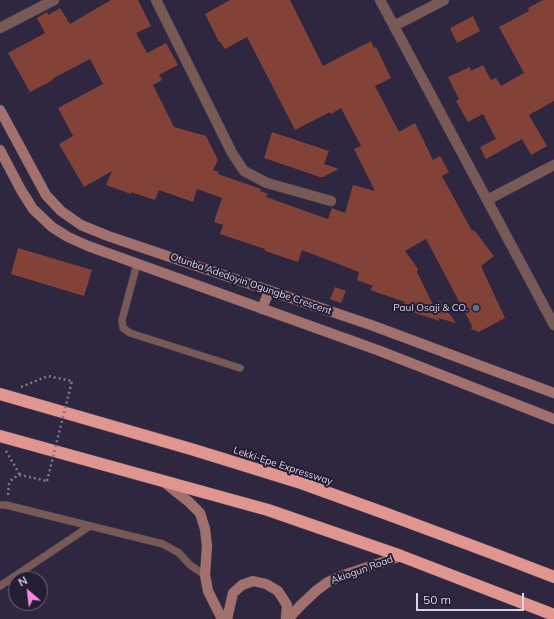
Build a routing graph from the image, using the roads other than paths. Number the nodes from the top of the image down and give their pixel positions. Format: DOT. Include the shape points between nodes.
graph roads {
  1 [pos="54,0"];
  2 [pos="156,0"];
  3 [pos="380,0"];
  4 [pos="444,0"];
  5 [pos="394,26"];
  6 [pos="0,28"];
  7 [pos="0,110"];
  8 [pos="0,150"];
  9 [pos="554,165"];
  10 [pos="487,200"];
  11 [pos="331,201"];
  12 [pos="137,264"];
  13 [pos="269,290"];
  14 [pos="262,309"];
  15 [pos="554,325"];
  16 [pos="240,368"];
  17 [pos="554,393"];
  18 [pos="0,394"];
  19 [pos="554,419"];
  20 [pos="0,436"];
  21 [pos="161,480"];
  22 [pos="3,505"];
  23 [pos="90,526"];
  24 [pos="401,556"];
  25 [pos="206,575"];
  26 [pos="554,577"];
  27 [pos="0,586"];
  28 [pos="554,615"];
  29 [pos="222,619"];
  30 [pos="227,619"];
  31 [pos="287,619"];
  1 -- 6 [label="street"];
  2 -- 11 [label="street" via="232,153 244,171 267,183"];
  3 -- 5 [label="street"];
  4 -- 5 [label="street"];
  5 -- 10 [label="street"];
  7 -- 13 [label="street, Otunba Adedoyin Ogungbe Crescent" via="46,195 61,211 81,225"];
  8 -- 12 [label="street, Otunba Adedoyin Ogungbe Crescent" via="33,209 52,227 88,246"];
  9 -- 10 [label="street"];
  10 -- 15 [label="street"];
  12 -- 14 [label="street, Otunba Adedoyin Ogungbe Crescent"];
  12 -- 16 [label="lane" via="122,320 123,328 130,333"];
  13 -- 14 [label="street"];
  13 -- 17 [label="street, Otunba Adedoyin Ogungbe Crescent"];
  14 -- 19 [label="street, Otunba Adedoyin Ogungbe Crescent" via="380,351"];
  18 -- 26 [label="highway, Lekki-Epe Expressway" via="301,483"];
  20 -- 21 [label="highway"];
  21 -- 24 [label="highway" via="268,510"];
  21 -- 25 [label="street" via="200,514 207,546"];
  22 -- 23 [label="lane"];
  23 -- 25 [label="lane" via="163,544 179,552 190,565"];
  23 -- 27 [label="lane"];
  24 -- 28 [label="highway"];
  24 -- 31 [label="street, Akiogun Road" via="328,582"];
  25 -- 29 [label="street" via="208,591"];
  30 -- 31 [label="street" via="233,593 242,585 253,581 266,584 278,591 287,605"];
}
